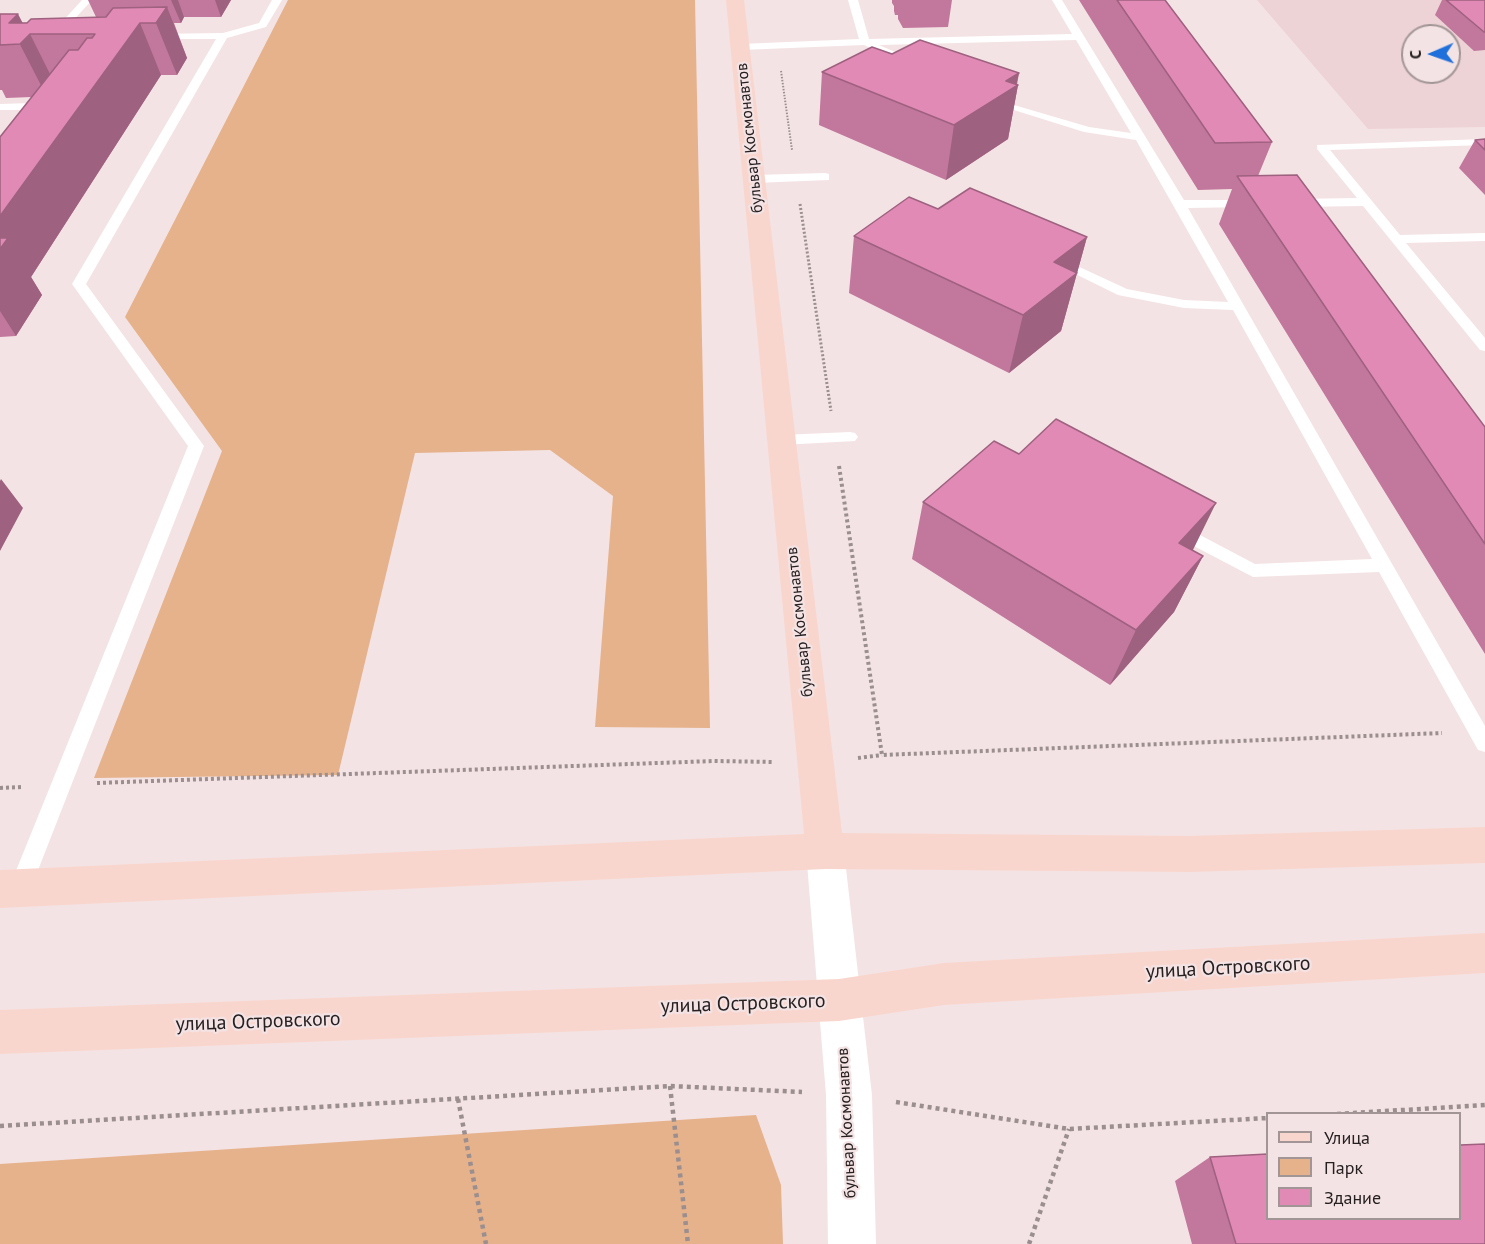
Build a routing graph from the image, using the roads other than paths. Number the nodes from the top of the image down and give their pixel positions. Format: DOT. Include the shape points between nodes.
graph roads {
  1 [pos="87,0"];
  2 [pos="278,0"];
  3 [pos="735,0"];
  4 [pos="853,0"];
  5 [pos="1057,0"];
  6 [pos="223,36"];
  7 [pos="64,37"];
  8 [pos="143,37"];
  9 [pos="1079,37"];
  10 [pos="865,42"];
  11 [pos="741,47"];
  12 [pos="926,69"];
  13 [pos="981,98"];
  14 [pos="0,107"];
  15 [pos="1139,137"];
  16 [pos="1485,142"];
  17 [pos="0,144"];
  18 [pos="825,177"];
  19 [pos="754,179"];
  20 [pos="1366,202"];
  21 [pos="1261,203"];
  22 [pos="1284,203"];
  23 [pos="1180,204"];
  24 [pos="1485,237"];
  25 [pos="1396,239"];
  26 [pos="1048,258"];
  27 [pos="1237,306"];
  28 [pos="1485,347"];
  29 [pos="842,438"];
  30 [pos="782,440"];
  31 [pos="1161,521"];
  32 [pos="1383,565"];
  33 [pos="1481,738"];
  34 [pos="1485,844"];
  35 [pos="825,851"];
  36 [pos="10,888"];
  37 [pos="1485,953"];
  38 [pos="839,1000"];
  39 [pos="0,1032"];
  40 [pos="852,1244"];
  1 -- 7 [label="lane" via="47,39"];
  2 -- 6 [label="lane" via="263,25"];
  3 -- 11 [label="main road, бульвар Космонавтов"];
  4 -- 10 [label="lane"];
  5 -- 9 [label="lane"];
  6 -- 8 [label="lane"];
  6 -- 36 [label="lane" via="79,284 196,446 63,785"];
  9 -- 10 [label="lane"];
  9 -- 15 [label="lane"];
  10 -- 11 [label="lane"];
  10 -- 12 [label="lane"];
  11 -- 19 [label="main road, бульвар Космонавтов"];
  13 -- 15 [label="lane" via="1088,130"];
  14 -- 17 [label="lane" via="32,106"];
  15 -- 23 [label="lane"];
  16 -- 20 [label="lane" via="1321,147"];
  18 -- 19 [label="lane"];
  19 -- 30 [label="main road, бульвар Космонавтов"];
  20 -- 22 [label="lane"];
  20 -- 25 [label="lane"];
  21 -- 23 [label="lane"];
  23 -- 27 [label="lane"];
  24 -- 25 [label="lane"];
  25 -- 28 [label="lane"];
  26 -- 27 [label="lane" via="1123,292 1184,304"];
  27 -- 32 [label="lane"];
  29 -- 30 [label="lane"];
  30 -- 35 [label="main road, бульвар Космонавтов"];
  31 -- 32 [label="lane" via="1252,571"];
  32 -- 33 [label="lane"];
  34 -- 35 [label="main road" via="1190,855"];
  35 -- 36 [label="main road"];
  35 -- 38 [label="street, бульвар Космонавтов"];
  37 -- 38 [label="main road, улица Островского" via="944,984"];
  38 -- 39 [label="main road, улица Островского"];
  38 -- 40 [label="street, бульвар Космонавтов" via="849,1095"];
}
